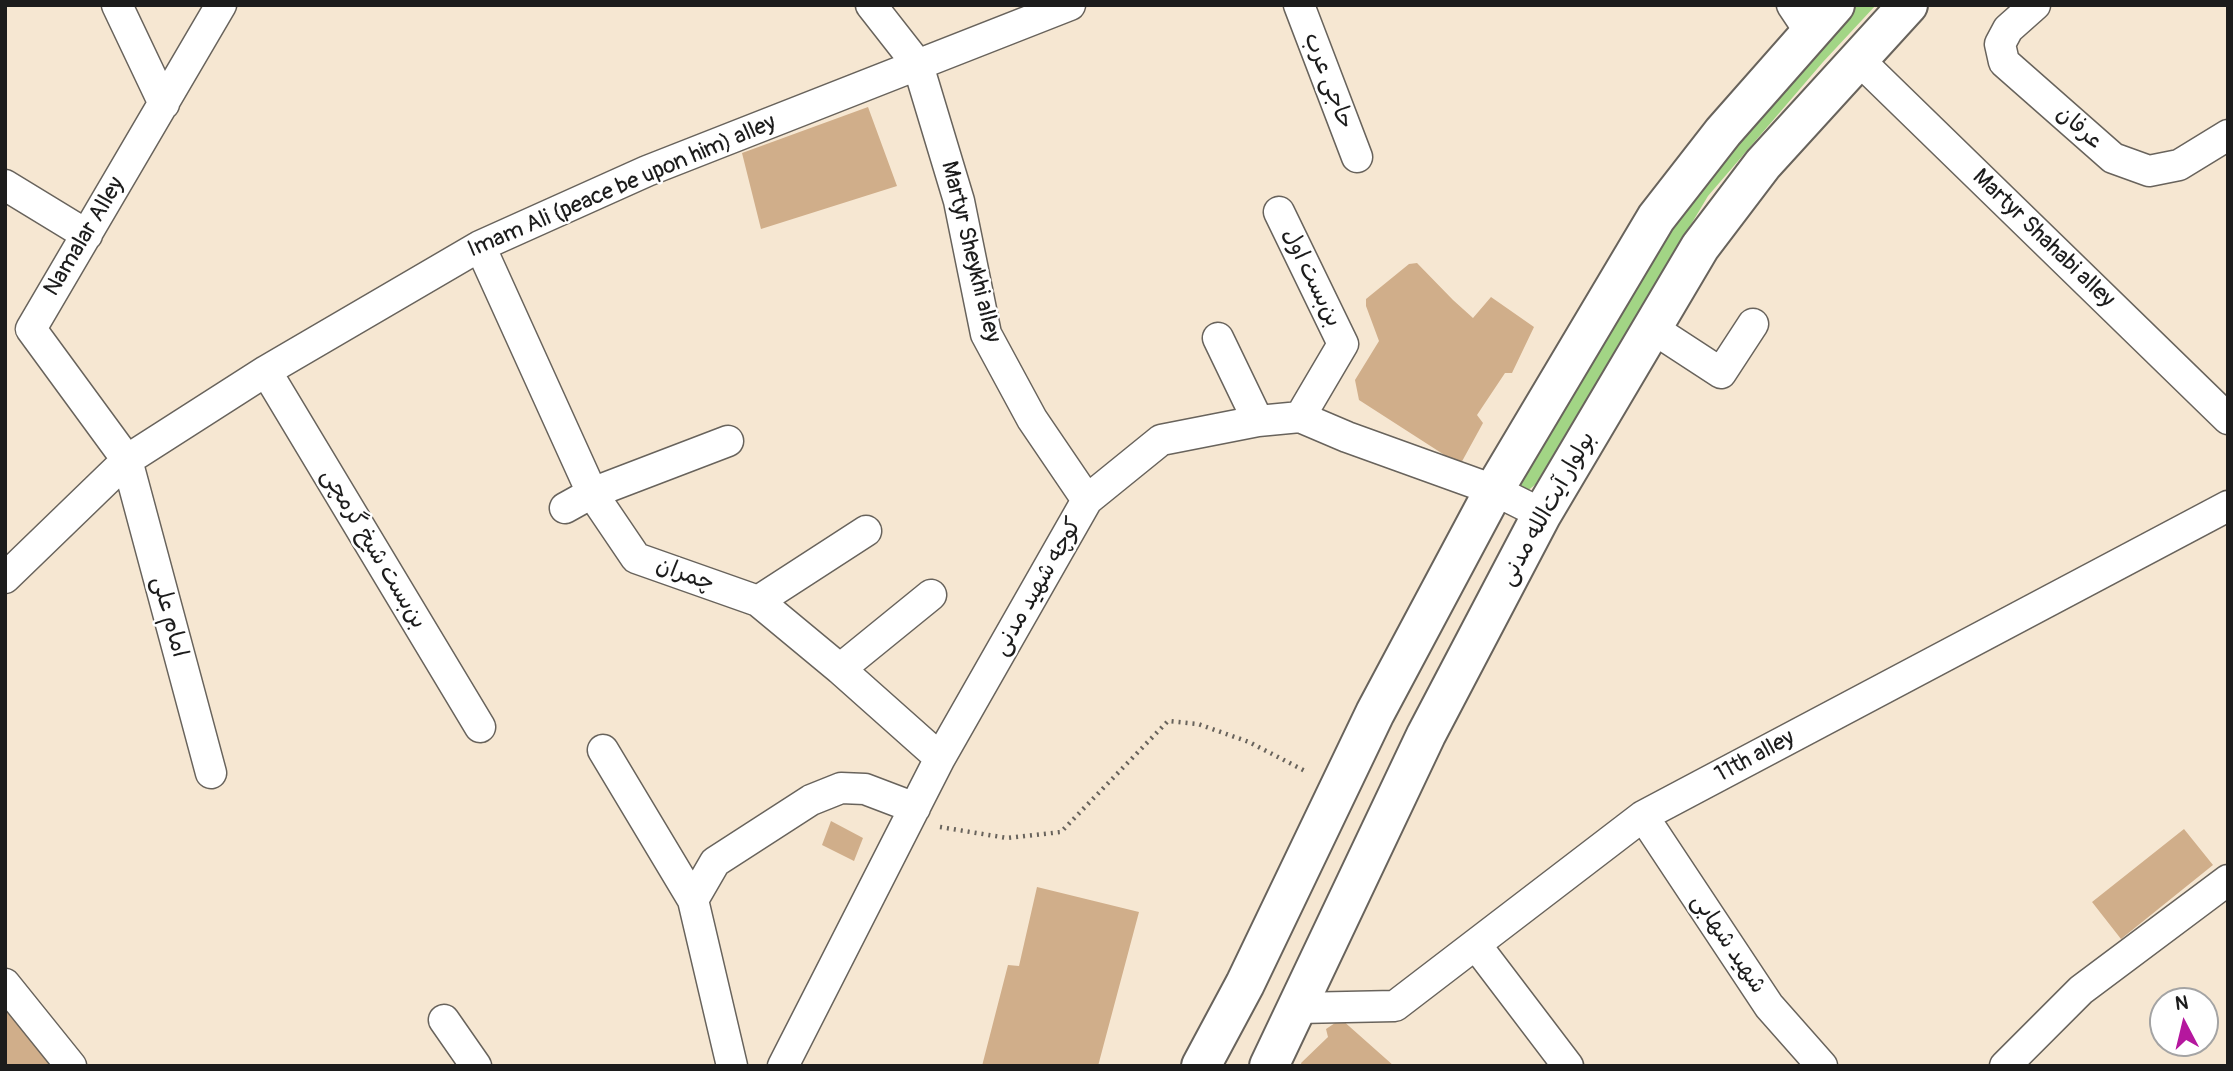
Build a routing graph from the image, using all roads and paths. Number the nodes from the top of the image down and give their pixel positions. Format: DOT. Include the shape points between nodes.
graph roads {
  1 [pos="117,5"];
  2 [pos="221,5"];
  3 [pos="870,5"];
  4 [pos="1070,5"];
  5 [pos="1298,5"];
  6 [pos="1908,5"];
  7 [pos="2035,5"];
  8 [pos="1813,14"];
  9 [pos="1857,58"];
  10 [pos="918,65"];
  11 [pos="164,104"];
  12 [pos="2228,135"];
  13 [pos="1357,157"];
  14 [pos="5,185"];
  15 [pos="1279,212"];
  16 [pos="86,235"];
  17 [pos="480,246"];
  18 [pos="1753,324"];
  19 [pos="1652,328"];
  20 [pos="1219,338"];
  21 [pos="266,371"];
  22 [pos="1300,417"];
  23 [pos="2228,419"];
  24 [pos="1258,421"];
  25 [pos="728,441"];
  26 [pos="127,460"];
  27 [pos="1494,490"];
  28 [pos="592,493"];
  29 [pos="1087,500"];
  30 [pos="2228,506"];
  31 [pos="565,508"];
  32 [pos="1542,514"];
  33 [pos="866,531"];
  34 [pos="5,578"];
  35 [pos="931,595"];
  36 [pos="758,601"];
  37 [pos="840,669"];
  38 [pos="480,727"];
  39 [pos="603,750"];
  40 [pos="940,758"];
  41 [pos="211,773"];
  42 [pos="1339,788"];
  43 [pos="911,815"];
  44 [pos="1643,816"];
  45 [pos="2228,880"];
  46 [pos="693,900"];
  47 [pos="1476,945"];
  48 [pos="5,984"];
  49 [pos="1298,1008"];
  50 [pos="444,1020"];
  51 [pos="71,1066"];
  52 [pos="476,1066"];
  53 [pos="732,1066"];
  54 [pos="783,1066"];
  55 [pos="1201,1066"];
  56 [pos="1269,1066"];
  57 [pos="1568,1066"];
  58 [pos="1822,1066"];
  59 [pos="2005,1066"];
  1 -- 11 [label="street"];
  2 -- 11 [label="street, Namalar Alley"];
  3 -- 10 [label="street"];
  4 -- 10 [label="street, Imam Ali (peace be upon him) alley"];
  5 -- 13 [label="street, حاجی عرب"];
  6 -- 9 [label="main road, بولوار آیت‌الله مدنی"];
  7 -- 12 [label="street, عرفان" via="2008,29 2000,44 2004,62 2113,158 2149,171 2179,165"];
  8 -- 27 [label="main road" via="1656,218"];
  9 -- 19 [label="main road, بولوار آیت‌الله مدنی" via="1763,164 1700,247"];
  9 -- 23 [label="street, Martyr Shahabi alley"];
  10 -- 17 [label="street, Imam Ali (peace be upon him) alley" via="647,171"];
  10 -- 29 [label="street, Martyr Sheykhi alley" via="959,201 986,334 1031,419"];
  11 -- 16 [label="street, Namalar Alley"];
  14 -- 16 [label="street"];
  15 -- 22 [label="street, بن‌بست اول" via="1343,344"];
  16 -- 26 [label="street, Namalar Alley" via="31,329"];
  17 -- 21 [label="street, Imam Ali (peace be upon him) alley"];
  17 -- 28 [label="street, چمران"];
  18 -- 19 [label="street" via="1721,373"];
  19 -- 32 [label="main road, بولوار آیت‌الله مدنی"];
  20 -- 24 [label="street"];
  21 -- 26 [label="street, Imam Ali (peace be upon him) alley"];
  21 -- 38 [label="street, بن‌بست شیخ گرمچی"];
  22 -- 24 [label="street, کوچه شهید مدنی"];
  22 -- 27 [label="street, کوچه شهید مدنی"];
  24 -- 29 [label="street, کوچه شهید مدنی" via="1161,439"];
  25 -- 28 [label="street"];
  26 -- 34 [label="street, Imam Ali (peace be upon him) alley"];
  26 -- 41 [label="street, امام علی"];
  27 -- 32 [label="street, کوچه شهید مدنی"];
  27 -- 42 [label="main road"];
  28 -- 31 [label="street"];
  28 -- 36 [label="street, چمران" via="636,558"];
  29 -- 40 [label="street, کوچه شهید مدنی"];
  30 -- 44 [label="street, 11th alley"];
  32 -- 49 [label="main road, بولوار آیت‌الله مدنی" via="1426,735"];
  33 -- 36 [label="street"];
  35 -- 37 [label="street"];
  36 -- 37 [label="street, چمران"];
  37 -- 40 [label="street, چمران"];
  39 -- 46 [label="street"];
  40 -- 43 [label="street, کوچه شهید مدنی"];
  42 -- 43 [label="path" via="1249,742 1198,724 1168,721 1061,832 1007,838"];
  42 -- 55 [label="main road"];
  43 -- 46 [label="street" via="865,789 841,788 811,800 715,862"];
  43 -- 54 [label="street, کوچه شهید مدنی"];
  44 -- 47 [label="street, 11th alley"];
  44 -- 58 [label="street, شهید شهابی" via="1769,1006"];
  45 -- 59 [label="street" via="2081,990"];
  46 -- 53 [label="street"];
  47 -- 49 [label="street, 11th alley" via="1395,1006"];
  47 -- 57 [label="street"];
  48 -- 51 [label="street"];
  49 -- 56 [label="main road, بولوار آیت‌الله مدنی"];
  50 -- 52 [label="street"];
}
